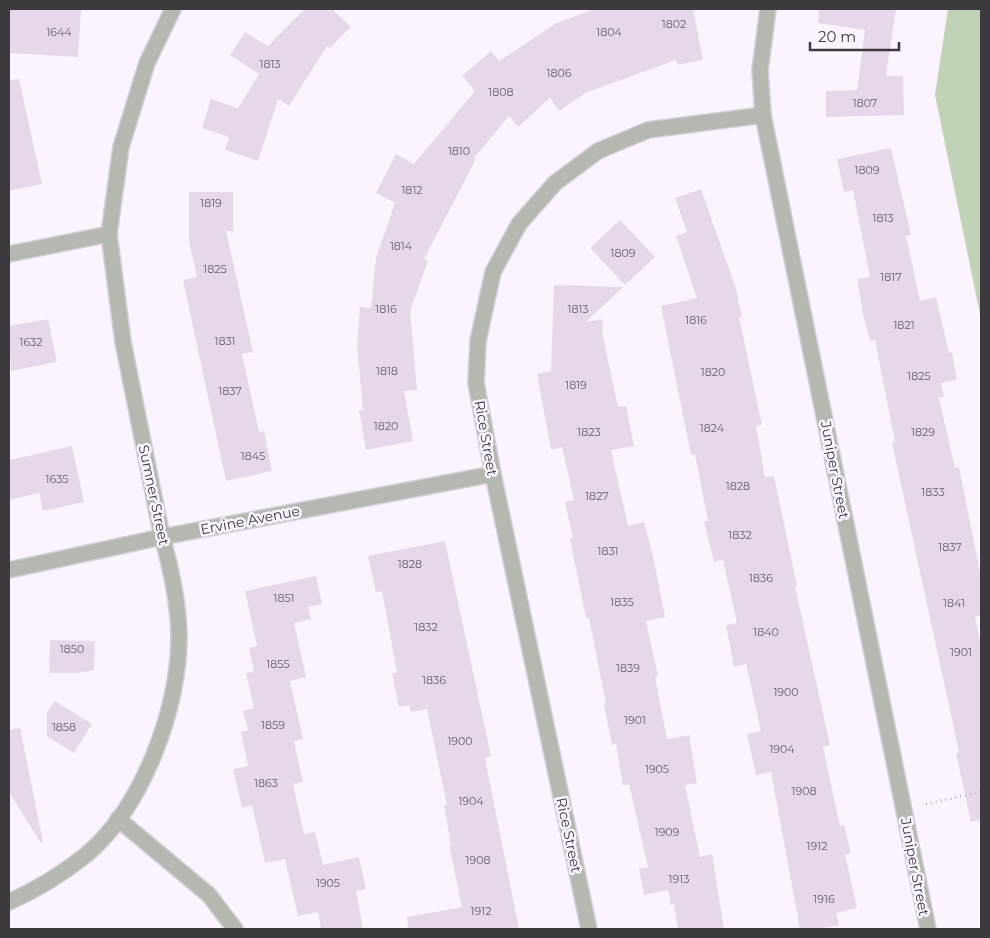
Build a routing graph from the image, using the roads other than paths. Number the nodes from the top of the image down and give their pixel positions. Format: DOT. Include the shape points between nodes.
graph roads {
  1 [pos="173,9"];
  2 [pos="768,9"];
  3 [pos="763,114"];
  4 [pos="109,234"];
  5 [pos="9,254"];
  6 [pos="493,474"];
  7 [pos="162,537"];
  8 [pos="9,570"];
  9 [pos="118,819"];
  10 [pos="9,902"];
  11 [pos="235,929"];
  12 [pos="589,929"];
  13 [pos="928,929"];
  1 -- 4 [label="street, Sumner Street" via="147,63 121,147"];
  2 -- 3 [label="street, Juniper Street" via="760,70"];
  3 -- 6 [label="street, Rice Street" via="648,130 598,150 555,183 519,224 493,272 478,341 476,383"];
  3 -- 13 [label="street, Juniper Street"];
  4 -- 5 [label="street"];
  4 -- 7 [label="street, Sumner Street" via="123,342"];
  6 -- 7 [label="street, Ervine Avenue"];
  6 -- 12 [label="street, Rice Street"];
  7 -- 8 [label="street, Ervine Avenue"];
  7 -- 9 [label="street, Sumner Street" via="171,569 179,634 172,700 152,762"];
  9 -- 10 [label="street, Sumner Street" via="87,854 37,890"];
  9 -- 11 [label="street" via="209,895"];
}
